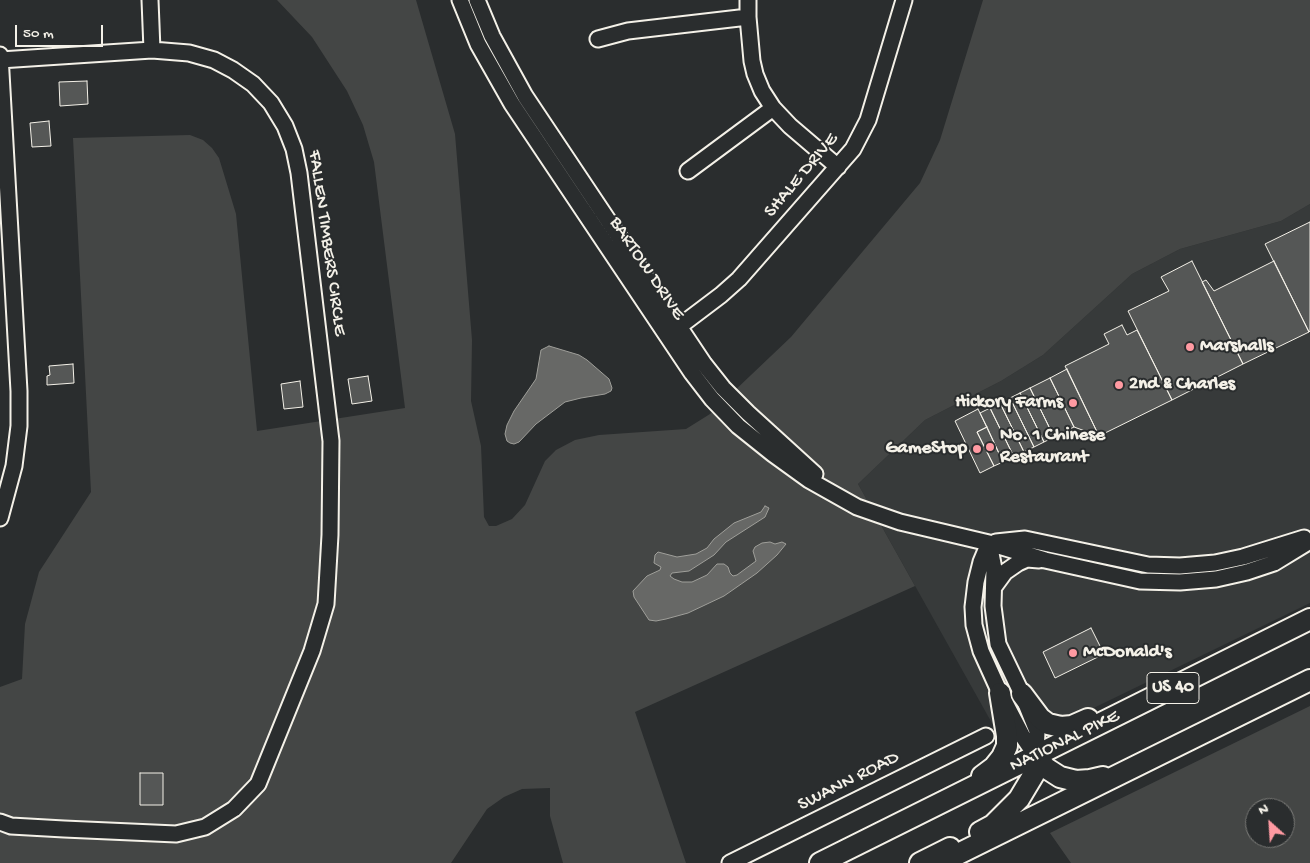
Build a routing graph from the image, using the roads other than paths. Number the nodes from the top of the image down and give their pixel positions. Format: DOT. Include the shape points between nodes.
graph roads {
  1 [pos="150,0"];
  2 [pos="460,0"];
  3 [pos="476,0"];
  4 [pos="748,0"];
  5 [pos="904,0"];
  6 [pos="748,17"];
  7 [pos="598,40"];
  8 [pos="152,50"];
  9 [pos="0,55"];
  10 [pos="0,60"];
  11 [pos="773,108"];
  12 [pos="838,167"];
  13 [pos="688,171"];
  14 [pos="679,326"];
  15 [pos="666,335"];
  16 [pos="858,507"];
  17 [pos="0,518"];
  18 [pos="1310,536"];
  19 [pos="1310,541"];
  20 [pos="990,543"];
  21 [pos="1045,560"];
  22 [pos="994,587"];
  23 [pos="1310,610"];
  24 [pos="1310,619"];
  25 [pos="1310,680"];
  26 [pos="1000,693"];
  27 [pos="1022,694"];
  28 [pos="986,736"];
  29 [pos="1036,756"];
  30 [pos="1126,772"];
  31 [pos="950,798"];
  32 [pos="0,822"];
  33 [pos="730,863"];
  34 [pos="820,863"];
  35 [pos="920,863"];
  36 [pos="940,863"];
  1 -- 8 [label="street"];
  2 -- 15 [label="street, BARTOW DRIVE" via="478,44 512,104"];
  3 -- 14 [label="street, BARTOW DRIVE" via="525,96"];
  4 -- 6 [label="street"];
  5 -- 12 [label="street, SHALE DRIVE" via="868,120"];
  6 -- 7 [label="street" via="628,31"];
  6 -- 11 [label="street" via="755,74"];
  8 -- 10 [label="street, FALLEN TIMBERS CIRCLE"];
  8 -- 32 [label="street, FALLEN TIMBERS CIRCLE" via="189,53 233,70 253,84 271,103 294,149 331,440 326,604 312,651 258,784 234,809 205,827 176,834 64,830 11,826"];
  9 -- 10 [label="street"];
  10 -- 17 [label="street" via="19,400 14,466"];
  11 -- 12 [label="street"];
  11 -- 13 [label="street"];
  12 -- 14 [label="street, SHALE DRIVE" via="744,274"];
  14 -- 15 [label="street, SHALE DRIVE"];
  14 -- 16 [label="street, BARTOW DRIVE" via="729,394 813,473"];
  15 -- 16 [label="street, BARTOW DRIVE" via="712,400 738,426 809,480"];
  16 -- 20 [label="street, BARTOW DRIVE" via="912,526"];
  18 -- 20 [label="street" via="1243,557 1180,566 1148,565 1025,539"];
  19 -- 21 [label="street" via="1274,562 1247,572 1180,582 1140,581"];
  20 -- 21 [label="street"];
  20 -- 22 [label="street"];
  20 -- 26 [label="street" via="976,582 974,625 981,651"];
  21 -- 22 [label="street" via="1026,559 1018,563 1005,572"];
  22 -- 27 [label="street" via="998,644"];
  23 -- 27 [label="main road" via="1072,726 1048,724"];
  24 -- 29 [label="main road, NATIONAL PIKE / US 40"];
  25 -- 30 [label="main road"];
  26 -- 29 [label="street"];
  26 -- 31 [label="main road" via="1007,736 1002,757 994,767"];
  27 -- 29 [label="street" via="1037,731"];
  28 -- 33 [label="street, SWANN ROAD"];
  29 -- 30 [label="main road" via="1060,777 1076,781"];
  29 -- 31 [label="main road, NATIONAL PIKE / US 40"];
  29 -- 35 [label="main road" via="1034,774 1028,785 993,825"];
  30 -- 36 [label="main road"];
  31 -- 34 [label="main road, NATIONAL PIKE / US 40"];
}
